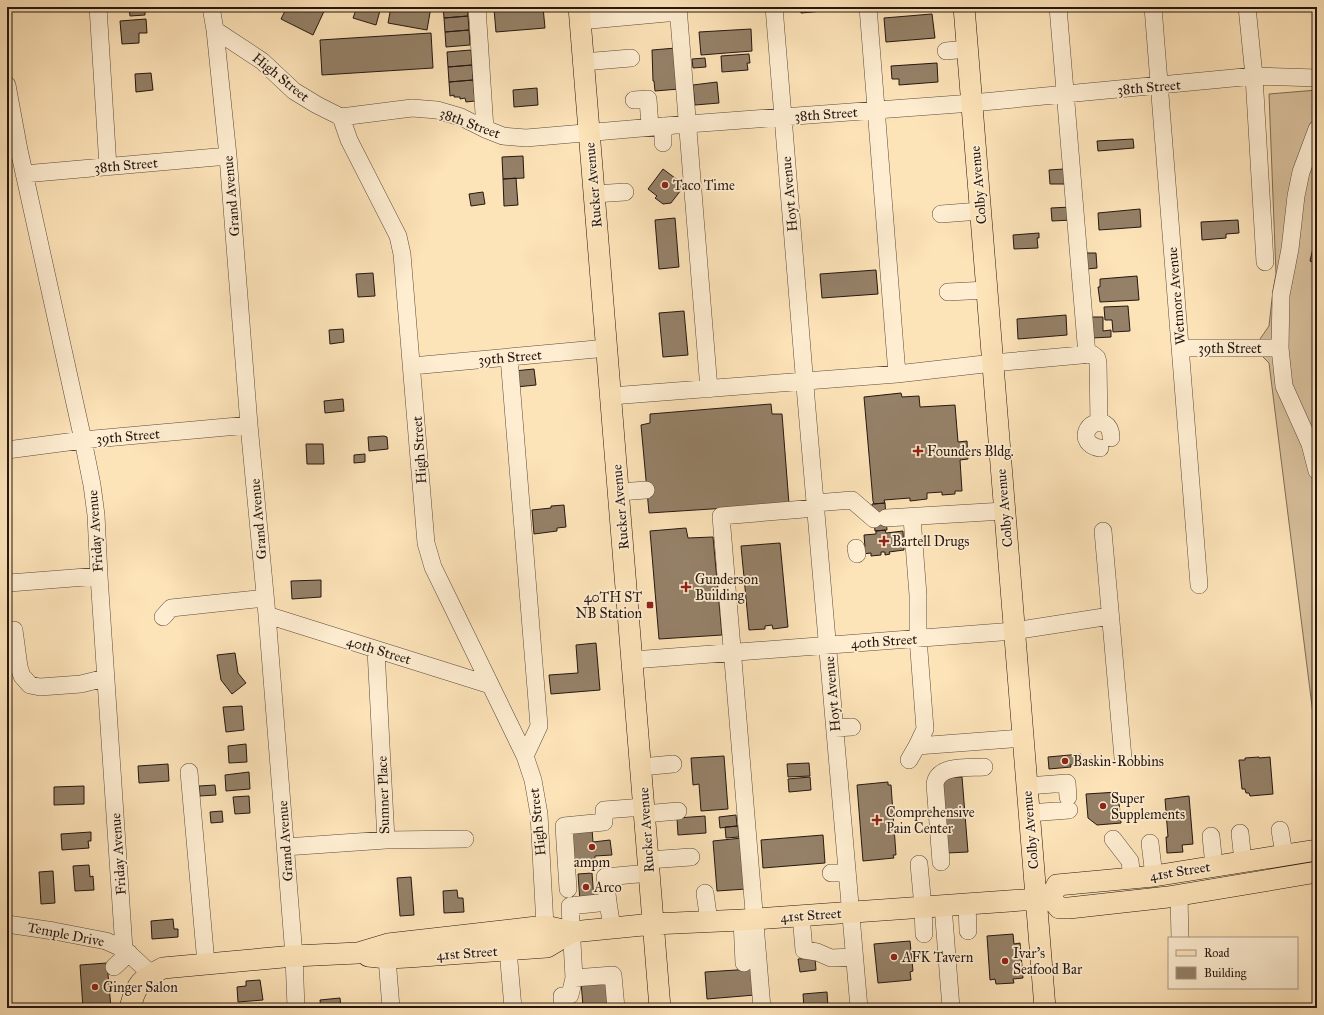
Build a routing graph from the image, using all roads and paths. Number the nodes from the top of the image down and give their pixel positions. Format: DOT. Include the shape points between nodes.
graph roads {
  1 [pos="98,7"];
  2 [pos="212,7"];
  3 [pos="223,7"];
  4 [pos="477,7"];
  5 [pos="774,7"];
  6 [pos="868,7"];
  7 [pos="964,7"];
  8 [pos="1058,7"];
  9 [pos="1153,7"];
  10 [pos="1247,7"];
  11 [pos="678,10"];
  12 [pos="579,14"];
  13 [pos="215,30"];
  14 [pos="967,49"];
  15 [pos="946,51"];
  16 [pos="631,58"];
  17 [pos="583,62"];
  18 [pos="1254,76"];
  19 [pos="1317,78"];
  20 [pos="7,85"];
  21 [pos="1159,86"];
  22 [pos="1065,94"];
  23 [pos="634,100"];
  24 [pos="972,104"];
  25 [pos="877,111"];
  26 [pos="341,117"];
  27 [pos="783,117"];
  28 [pos="688,124"];
  29 [pos="485,129"];
  30 [pos="1317,129"];
  31 [pos="659,132"];
  32 [pos="588,133"];
  33 [pos="13,151"];
  34 [pos="228,156"];
  35 [pos="108,167"];
  36 [pos="24,174"];
  37 [pos="625,192"];
  38 [pos="594,194"];
  39 [pos="980,211"];
  40 [pos="941,214"];
  41 [pos="1265,262"];
  42 [pos="987,290"];
  43 [pos="948,292"];
  44 [pos="607,348"];
  45 [pos="1180,348"];
  46 [pos="1280,348"];
  47 [pos="1087,355"];
  48 [pos="509,357"];
  49 [pos="993,362"];
  50 [pos="412,366"];
  51 [pos="897,374"];
  52 [pos="804,381"];
  53 [pos="709,389"];
  54 [pos="611,396"];
  55 [pos="1099,423"];
  56 [pos="249,425"];
  57 [pos="83,440"];
  58 [pos="7,450"];
  59 [pos="1317,471"];
  60 [pos="646,490"];
  61 [pos="619,492"];
  62 [pos="816,506"];
  63 [pos="1004,511"];
  64 [pos="912,518"];
  65 [pos="1103,531"];
  66 [pos="98,576"];
  67 [pos="1199,585"];
  68 [pos="8,586"];
  69 [pos="265,598"];
  70 [pos="267,615"];
  71 [pos="1110,616"];
  72 [pos="163,617"];
  73 [pos="14,630"];
  74 [pos="1014,631"];
  75 [pos="918,638"];
  76 [pos="828,645"];
  77 [pos="376,650"];
  78 [pos="732,652"];
  79 [pos="633,660"];
  80 [pos="106,678"];
  81 [pos="490,685"];
  82 [pos="852,727"];
  83 [pos="835,728"];
  84 [pos="1023,738"];
  85 [pos="525,756"];
  86 [pos="1123,758"];
  87 [pos="674,764"];
  88 [pos="641,767"];
  89 [pos="984,767"];
  90 [pos="189,772"];
  91 [pos="1027,786"];
  92 [pos="644,810"];
  93 [pos="678,811"];
  94 [pos="1029,813"];
  95 [pos="1280,830"];
  96 [pos="1240,834"];
  97 [pos="1211,836"];
  98 [pos="465,838"];
  99 [pos="1113,839"];
  100 [pos="386,840"];
  101 [pos="1150,843"];
  102 [pos="285,847"];
  103 [pos="1317,850"];
  104 [pos="1284,854"];
  105 [pos="691,857"];
  106 [pos="941,862"];
  107 [pos="1243,862"];
  108 [pos="919,864"];
  109 [pos="1214,866"];
  110 [pos="648,867"];
  111 [pos="1317,872"];
  112 [pos="1154,876"];
  113 [pos="1132,878"];
  114 [pos="568,889"];
  115 [pos="543,890"];
  116 [pos="705,893"];
  117 [pos="1179,896"];
  118 [pos="1044,898"];
  119 [pos="608,902"];
  120 [pos="967,904"];
  121 [pos="570,906"];
  122 [pos="933,906"];
  123 [pos="852,912"];
  124 [pos="801,916"];
  125 [pos="749,920"];
  126 [pos="709,922"];
  127 [pos="7,924"];
  128 [pos="653,924"];
  129 [pos="545,926"];
  130 [pos="612,928"];
  131 [pos="968,931"];
  132 [pos="572,932"];
  133 [pos="924,934"];
  134 [pos="1180,937"];
  135 [pos="467,944"];
  136 [pos="508,950"];
  137 [pos="126,951"];
  138 [pos="358,953"];
  139 [pos="294,956"];
  140 [pos="854,957"];
  141 [pos="387,958"];
  142 [pos="206,963"];
  143 [pos="744,963"];
  144 [pos="114,967"];
  145 [pos="151,974"];
  146 [pos="574,978"];
  147 [pos="130,1008"];
  148 [pos="296,1008"];
  149 [pos="391,1008"];
  150 [pos="513,1008"];
  151 [pos="563,1008"];
  152 [pos="616,1008"];
  153 [pos="660,1008"];
  154 [pos="762,1008"];
  155 [pos="859,1008"];
  156 [pos="951,1008"];
  157 [pos="1045,1008"];
  1 -- 35 [label="street"];
  2 -- 13 [label="street, Grand Avenue"];
  3 -- 13 [label="street"];
  4 -- 29 [label="street"];
  5 -- 27 [label="street, Hoyt Avenue"];
  6 -- 25 [label="street" via="879,56"];
  7 -- 14 [label="main road, Colby Avenue"];
  8 -- 22 [label="street"];
  9 -- 21 [label="street, Wetmore Avenue"];
  10 -- 18 [label="street"];
  11 -- 12 [label="street"];
  11 -- 28 [label="street"];
  12 -- 17 [label="main road, Rucker Avenue"];
  13 -- 26 [label="street, High Street" via="262,61 294,91"];
  13 -- 34 [label="street, Grand Avenue"];
  14 -- 15 [label="street"];
  14 -- 24 [label="main road, Colby Avenue"];
  16 -- 17 [label="street"];
  17 -- 32 [label="main road, Rucker Avenue"];
  18 -- 19 [label="street, 38th Street"];
  18 -- 21 [label="street, 38th Street"];
  18 -- 41 [label="street"];
  20 -- 33 [label="street, Friday Avenue"];
  21 -- 22 [label="street, 38th Street"];
  21 -- 45 [label="street, Wetmore Avenue"];
  22 -- 24 [label="street, 38th Street" via="1044,102"];
  22 -- 47 [label="street"];
  23 -- 31 [label="street" via="648,98"];
  24 -- 25 [label="street, 38th Street" via="932,111"];
  24 -- 39 [label="main road, Colby Avenue"];
  25 -- 27 [label="street, 38th Street"];
  25 -- 51 [label="street"];
  26 -- 29 [label="street, 38th Street" via="412,108 437,110 461,117"];
  26 -- 50 [label="street, High Street" via="349,140 398,236 402,254"];
  27 -- 28 [label="street, 38th Street"];
  27 -- 52 [label="street, Hoyt Avenue"];
  28 -- 31 [label="street, 38th Street"];
  28 -- 53 [label="street"];
  29 -- 32 [label="street, 38th Street" via="503,136 526,138"];
  30 -- 46 [label="street" via="1300,172 1281,295"];
  31 -- 32 [label="street, 38th Street"];
  32 -- 38 [label="main road, Rucker Avenue"];
  33 -- 36 [label="street, Friday Avenue"];
  34 -- 35 [label="street, 38th Street"];
  34 -- 56 [label="street, Grand Avenue"];
  35 -- 36 [label="street, 38th Street"];
  36 -- 57 [label="street, Friday Avenue"];
  37 -- 38 [label="street"];
  38 -- 44 [label="main road, Rucker Avenue"];
  39 -- 40 [label="street"];
  39 -- 42 [label="main road, Colby Avenue"];
  42 -- 43 [label="street"];
  42 -- 49 [label="main road, Colby Avenue"];
  44 -- 48 [label="street, 39th Street"];
  44 -- 54 [label="main road, Rucker Avenue"];
  45 -- 46 [label="street, 39th Street"];
  45 -- 67 [label="street, Wetmore Avenue"];
  46 -- 59 [label="street" via="1284,386 1310,444"];
  47 -- 49 [label="street"];
  47 -- 55 [label="street" via="1092,354 1097,358"];
  48 -- 50 [label="street, 39th Street"];
  48 -- 85 [label="street" via="539,726"];
  49 -- 51 [label="street"];
  49 -- 63 [label="main road, Colby Avenue"];
  50 -- 81 [label="street, High Street" via="426,543 433,567"];
  51 -- 52 [label="street" via="841,383"];
  52 -- 53 [label="street"];
  52 -- 62 [label="street, Hoyt Avenue"];
  53 -- 54 [label="street"];
  54 -- 61 [label="main road, Rucker Avenue"];
  55 -- 55 [label="street" via="1110,429 1105,443 1091,446 1086,435 1088,428"];
  56 -- 57 [label="street, 39th Street"];
  56 -- 69 [label="street, Grand Avenue"];
  57 -- 58 [label="street, 39th Street"];
  57 -- 66 [label="street, Friday Avenue" via="96,516"];
  60 -- 61 [label="street"];
  61 -- 79 [label="main road, Rucker Avenue"];
  62 -- 64 [label="street" via="852,500 880,518"];
  62 -- 76 [label="street, Hoyt Avenue"];
  62 -- 78 [label="street" via="721,516"];
  63 -- 64 [label="street"];
  63 -- 74 [label="main road, Colby Avenue"];
  64 -- 75 [label="street" via="918,595"];
  65 -- 71 [label="street"];
  66 -- 68 [label="street"];
  66 -- 80 [label="street, Friday Avenue"];
  69 -- 70 [label="street, Grand Avenue"];
  69 -- 72 [label="street" via="170,608"];
  70 -- 77 [label="street, 40th Street"];
  70 -- 102 [label="street, Grand Avenue"];
  71 -- 74 [label="street, 40th Street"];
  71 -- 86 [label="street"];
  73 -- 80 [label="street" via="19,667 22,676 30,685 40,687 81,684"];
  74 -- 75 [label="street, 40th Street"];
  74 -- 84 [label="main road, Colby Avenue"];
  75 -- 76 [label="street, 40th Street" via="894,646"];
  75 -- 84 [label="street" via="926,729 913,753"];
  76 -- 78 [label="street, 40th Street"];
  76 -- 83 [label="street, Hoyt Avenue"];
  77 -- 81 [label="street, 40th Street"];
  77 -- 100 [label="street, Sumner Place"];
  78 -- 79 [label="street, 40th Street"];
  78 -- 125 [label="street"];
  79 -- 88 [label="main road, Rucker Avenue"];
  80 -- 137 [label="street, Friday Avenue"];
  81 -- 85 [label="street, High Street"];
  82 -- 83 [label="street"];
  83 -- 123 [label="street, Hoyt Avenue" via="846,765 839,872"];
  84 -- 91 [label="main road, Colby Avenue"];
  85 -- 115 [label="street, High Street" via="533,780 539,814"];
  87 -- 88 [label="street"];
  88 -- 92 [label="main road, Rucker Avenue"];
  89 -- 106 [label="street" via="945,770 936,778"];
  90 -- 142 [label="street"];
  91 -- 94 [label="main road, Colby Avenue"];
  91 -- 94 [label="street" via="1067,783 1069,803"];
  92 -- 93 [label="street"];
  92 -- 110 [label="main road, Rucker Avenue"];
  92 -- 114 [label="street" via="604,810 604,822 564,826"];
  94 -- 118 [label="main road, Colby Avenue"];
  95 -- 104 [label="street"];
  96 -- 107 [label="street"];
  97 -- 109 [label="street"];
  98 -- 100 [label="street"];
  99 -- 113 [label="street" via="1130,861"];
  100 -- 102 [label="street, Sumner Place"];
  101 -- 112 [label="street"];
  102 -- 139 [label="street, Grand Avenue"];
  103 -- 104 [label="main road, 41st Street"];
  104 -- 107 [label="main road, 41st Street"];
  105 -- 110 [label="street"];
  107 -- 109 [label="main road, 41st Street"];
  108 -- 122 [label="street"];
  109 -- 112 [label="main road, 41st Street"];
  110 -- 119 [label="street" via="605,877"];
  110 -- 128 [label="main road, Rucker Avenue"];
  111 -- 117 [label="main road, 41st Street"];
  112 -- 113 [label="main road, 41st Street"];
  113 -- 118 [label="main road, 41st Street" via="1057,885"];
  114 -- 115 [label="street"];
  114 -- 121 [label="street"];
  115 -- 129 [label="street, High Street"];
  116 -- 126 [label="street"];
  117 -- 118 [label="main road, 41st Street" via="1059,908"];
  117 -- 134 [label="street"];
  118 -- 120 [label="main road, 41st Street"];
  118 -- 157 [label="main road, Colby Avenue"];
  119 -- 121 [label="street"];
  119 -- 130 [label="street"];
  120 -- 122 [label="main road, 41st Street"];
  120 -- 131 [label="street"];
  121 -- 132 [label="street"];
  122 -- 123 [label="main road, 41st Street"];
  122 -- 133 [label="street"];
  122 -- 156 [label="street"];
  123 -- 124 [label="main road, 41st Street"];
  123 -- 140 [label="street, Hoyt Avenue"];
  124 -- 125 [label="main road, 41st Street"];
  124 -- 140 [label="street" via="804,950 831,958"];
  125 -- 126 [label="main road, 41st Street"];
  125 -- 143 [label="street"];
  125 -- 154 [label="street"];
  126 -- 128 [label="main road, 41st Street"];
  127 -- 137 [label="street, Temple Drive" via="81,935 106,941"];
  128 -- 130 [label="main road, 41st Street"];
  128 -- 153 [label="main road, Rucker Avenue"];
  129 -- 132 [label="main road, 41st Street"];
  129 -- 135 [label="main road, 41st Street"];
  130 -- 132 [label="main road, 41st Street"];
  132 -- 136 [label="main road, 41st Street" via="547,947"];
  132 -- 146 [label="street"];
  135 -- 136 [label="main road, 41st Street"];
  135 -- 138 [label="main road, 41st Street" via="388,944"];
  135 -- 141 [label="main road, 41st Street"];
  136 -- 150 [label="street"];
  137 -- 144 [label="street"];
  137 -- 145 [label="street"];
  138 -- 139 [label="main road, 41st Street"];
  138 -- 141 [label="main road, 41st Street"];
  139 -- 142 [label="main road, 41st Street"];
  139 -- 148 [label="street, Grand Avenue"];
  140 -- 155 [label="street, Hoyt Avenue"];
  141 -- 149 [label="street"];
  142 -- 145 [label="main road, 41st Street" via="163,968"];
  145 -- 147 [label="main road" via="140,983"];
  146 -- 151 [label="street" via="570,995 562,996"];
  146 -- 152 [label="street" via="613,975"];
}
